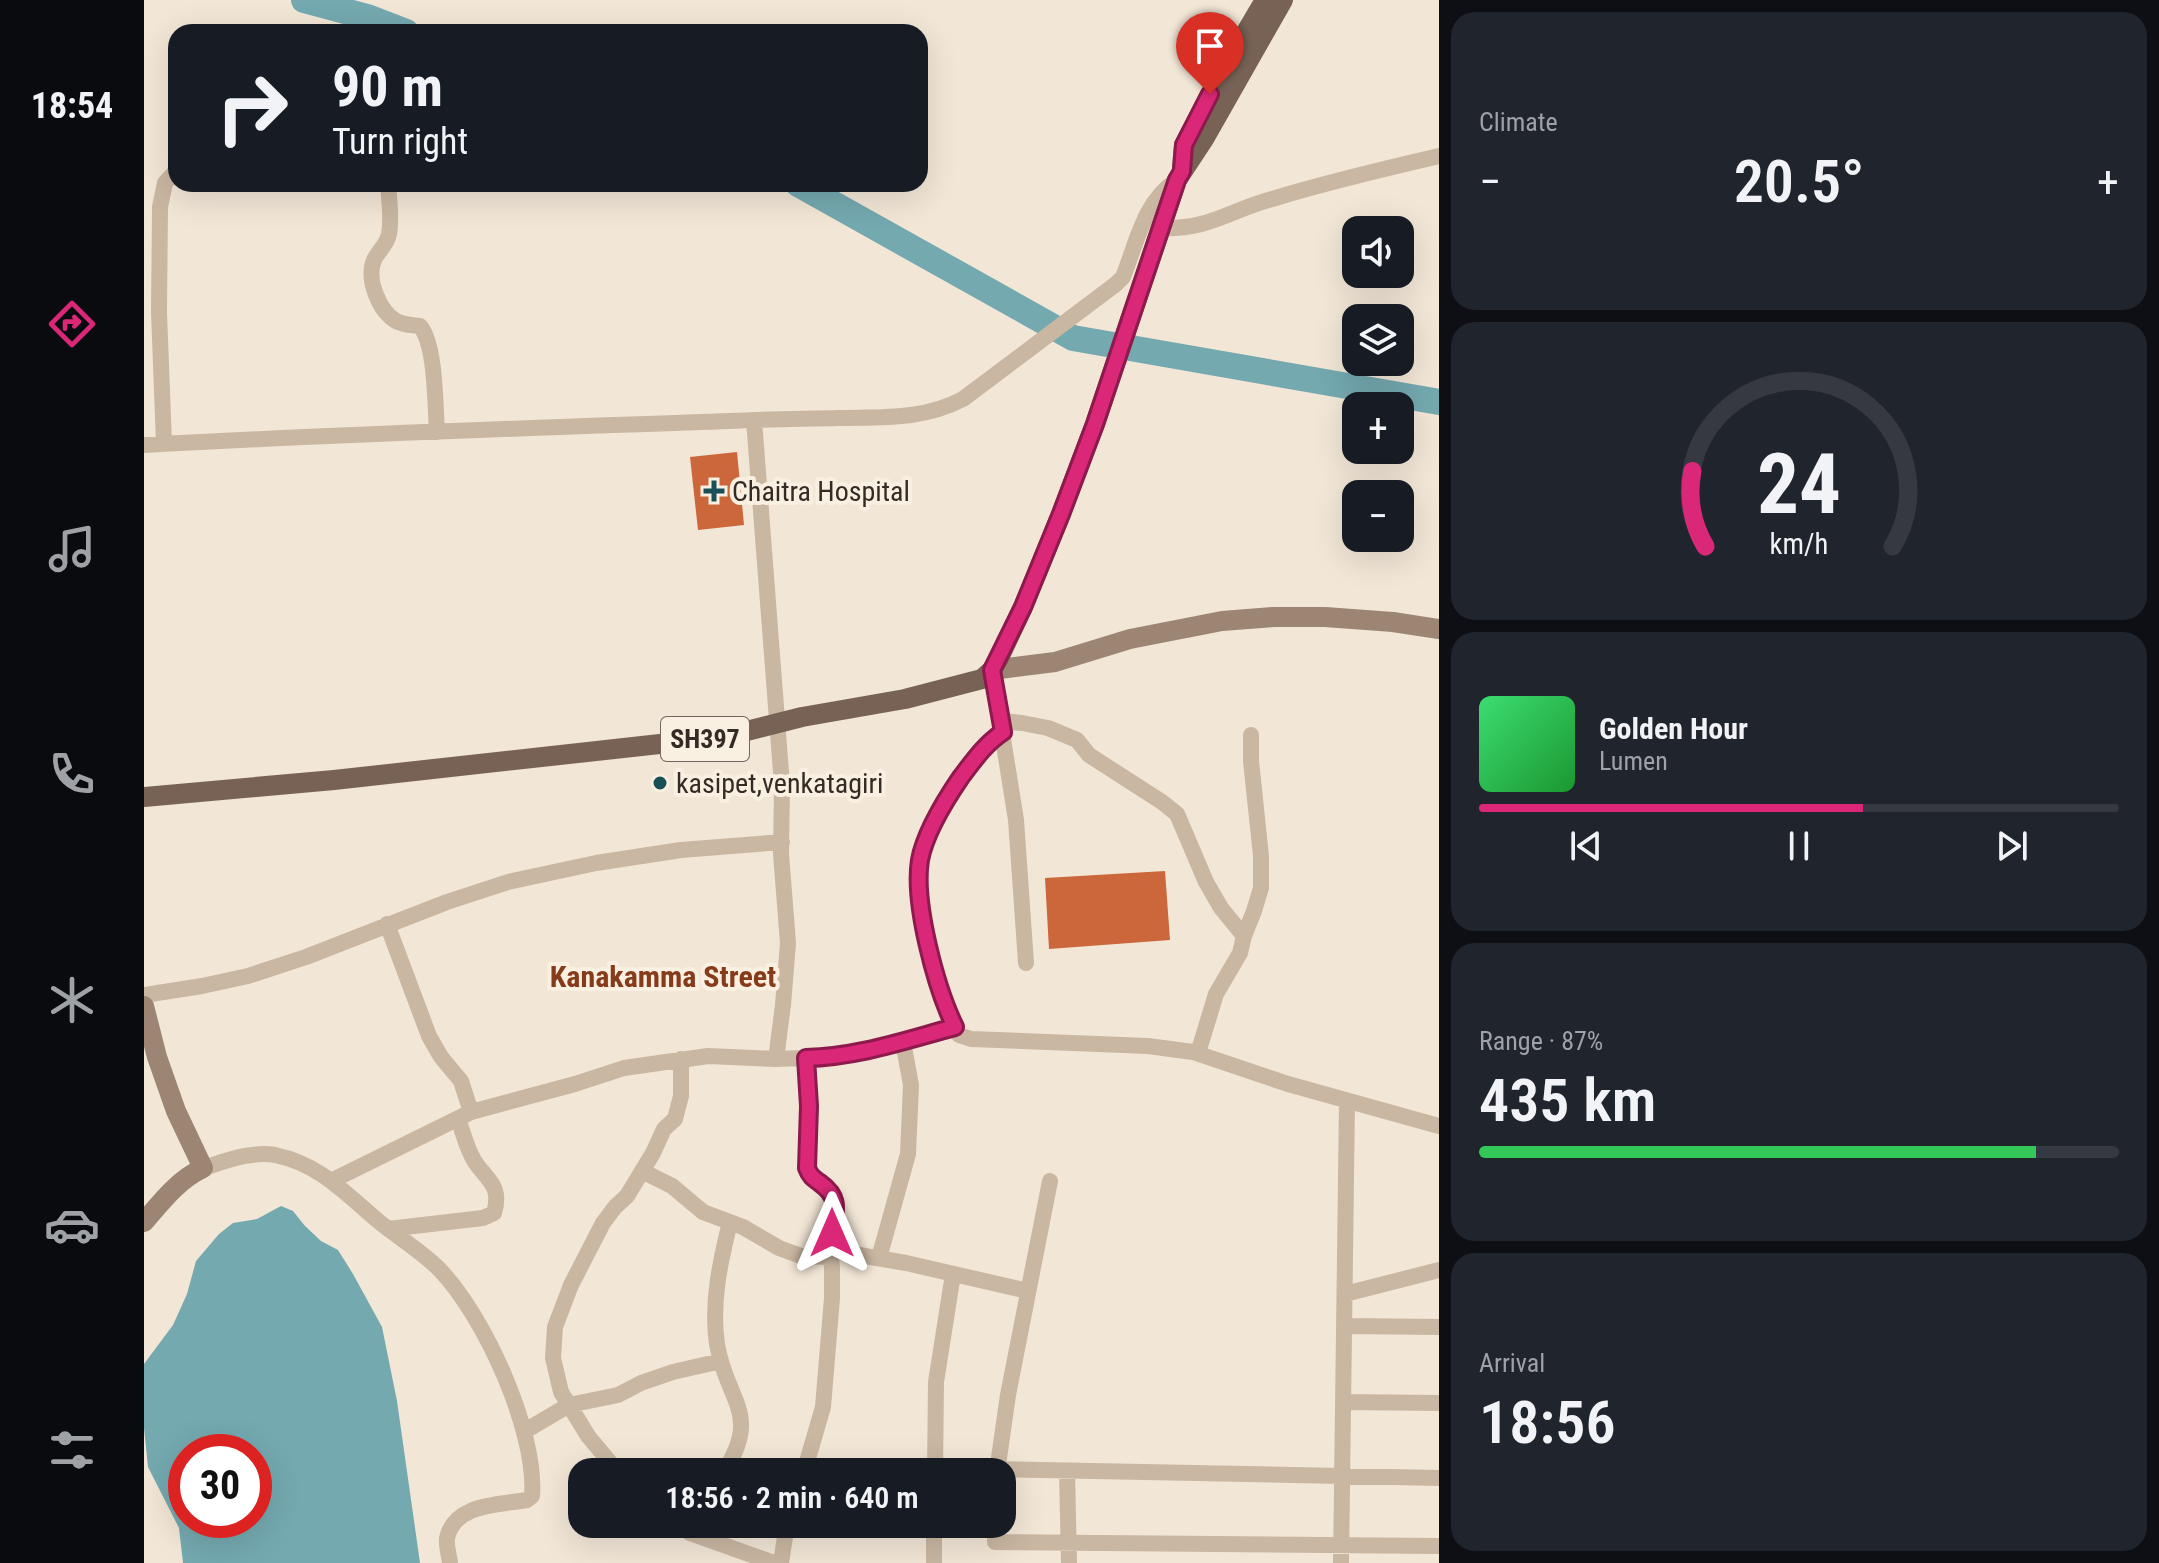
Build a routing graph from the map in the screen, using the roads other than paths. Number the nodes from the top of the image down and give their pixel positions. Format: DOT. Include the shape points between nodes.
graph roads {
  1 [pos="1265,0"];
  2 [pos="1283,0"];
  3 [pos="1439,156"];
  4 [pos="1180,176"];
  5 [pos="168,180"];
  6 [pos="388,192"];
  7 [pos="1157,237"];
  8 [pos="152,323"];
  9 [pos="754,420"];
  10 [pos="437,432"];
  11 [pos="164,444"];
  12 [pos="144,445"];
  13 [pos="1439,629"];
  14 [pos="992,670"];
  15 [pos="777,724"];
  16 [pos="1002,727"];
  17 [pos="1251,735"];
  18 [pos="144,797"];
  19 [pos="782,842"];
  20 [pos="387,924"];
  21 [pos="1244,936"];
  22 [pos="1026,963"];
  23 [pos="144,995"];
  24 [pos="144,1006"];
  25 [pos="955,1027"];
  26 [pos="909,1040"];
  27 [pos="1198,1053"];
  28 [pos="806,1058"];
  29 [pos="681,1059"];
  30 [pos="776,1059"];
  31 [pos="1347,1101"];
  32 [pos="465,1116"];
  33 [pos="1439,1126"];
  34 [pos="203,1168"];
  35 [pos="642,1171"];
  36 [pos="333,1180"];
  37 [pos="1050,1181"];
  38 [pos="144,1222"];
  39 [pos="730,1222"];
  40 [pos="388,1229"];
  41 [pos="830,1254"];
  42 [pos="879,1258"];
  43 [pos="1439,1270"];
  44 [pos="953,1274"];
  45 [pos="1028,1291"];
  46 [pos="1345,1294"];
  47 [pos="1345,1326"];
  48 [pos="1439,1327"];
  49 [pos="721,1361"];
  50 [pos="1343,1402"];
  51 [pos="1439,1403"];
  52 [pos="569,1405"];
  53 [pos="525,1431"];
  54 [pos="606,1458"];
  55 [pos="733,1458"];
  56 [pos="808,1458"];
  57 [pos="935,1458"];
  58 [pos="999,1458"];
  59 [pos="1016,1470"];
  60 [pos="1067,1471"];
  61 [pos="1342,1476"];
  62 [pos="1439,1478"];
  63 [pos="704,1538"];
  64 [pos="785,1538"];
  65 [pos="934,1538"];
  66 [pos="995,1538"];
  67 [pos="1068,1542"];
  68 [pos="1341,1544"];
  69 [pos="1439,1546"];
  70 [pos="450,1563"];
  71 [pos="774,1563"];
  72 [pos="781,1563"];
  73 [pos="934,1563"];
  74 [pos="1069,1563"];
  75 [pos="1341,1563"];
  1 -- 4 [label="main road" via="1184,145"];
  2 -- 4 [label="main road"];
  3 -- 7 [label="street" via="1266,200"];
  4 -- 7 [label="main road"];
  4 -- 9 [label="street" via="1149,209 1123,277 963,399 926,414"];
  5 -- 8 [label="street" via="160,207"];
  6 -- 10 [label="street" via="389,236 374,261 372,277 387,315 425,332"];
  7 -- 14 [label="main road" via="1095,424 1040,567"];
  8 -- 11 [label="street"];
  9 -- 10 [label="street"];
  9 -- 15 [label="street"];
  10 -- 11 [label="street"];
  11 -- 12 [label="street"];
  13 -- 14 [label="main road" via="1325,617 1222,621 1130,639 1055,662"];
  14 -- 15 [label="main road, SH397" via="962,685"];
  14 -- 16 [label="street"];
  15 -- 18 [label="main road, SH397" via="723,737"];
  15 -- 19 [label="street"];
  16 -- 21 [label="street" via="1022,723 1077,740 1089,755 1177,814 1206,882"];
  16 -- 22 [label="street" via="1016,820"];
  16 -- 25 [label="street" via="954,787 920,859 919,893 929,953"];
  17 -- 21 [label="street" via="1261,888"];
  19 -- 20 [label="street" via="596,863 508,882"];
  19 -- 30 [label="street" via="788,943"];
  20 -- 23 [label="street" via="248,976"];
  20 -- 32 [label="street" via="429,1036 461,1081"];
  21 -- 27 [label="street" via="1216,994"];
  24 -- 34 [label="main road" via="176,1111"];
  25 -- 26 [label="street"];
  25 -- 27 [label="street" via="971,1039"];
  26 -- 28 [label="street"];
  26 -- 42 [label="street" via="908,1154"];
  27 -- 31 [label="street"];
  28 -- 30 [label="street"];
  28 -- 41 [label="street" via="807,1168 836,1200"];
  29 -- 30 [label="street"];
  29 -- 32 [label="street" via="624,1068"];
  29 -- 35 [label="street" via="675,1119"];
  31 -- 33 [label="street"];
  31 -- 46 [label="street"];
  32 -- 36 [label="street"];
  32 -- 40 [label="street" via="473,1160 493,1182 494,1213"];
  34 -- 36 [label="street" via="272,1155 303,1163"];
  34 -- 38 [label="main road" via="187,1176"];
  35 -- 39 [label="street" via="672,1186 703,1212"];
  35 -- 52 [label="street" via="603,1223 555,1327 553,1358"];
  36 -- 40 [label="street"];
  37 -- 45 [label="street"];
  39 -- 41 [label="street" via="801,1256"];
  39 -- 49 [label="street" via="715,1311"];
  40 -- 53 [label="street" via="440,1270 468,1305"];
  41 -- 42 [label="street"];
  41 -- 56 [label="street" via="832,1298 823,1407"];
  42 -- 44 [label="street"];
  43 -- 46 [label="street"];
  44 -- 45 [label="street"];
  44 -- 57 [label="street" via="936,1382"];
  45 -- 58 [label="street"];
  46 -- 47 [label="street"];
  47 -- 48 [label="street"];
  47 -- 50 [label="street"];
  49 -- 52 [label="street" via="673,1372 618,1395"];
  49 -- 55 [label="street" via="741,1412"];
  50 -- 51 [label="street"];
  50 -- 61 [label="street"];
  52 -- 53 [label="street"];
  52 -- 54 [label="street"];
  53 -- 70 [label="street" via="532,1496 467,1511 455,1520 447,1539"];
  59 -- 60 [label="street"];
  60 -- 61 [label="street"];
  60 -- 67 [label="street"];
  61 -- 62 [label="street"];
  61 -- 68 [label="street"];
  63 -- 71 [label="street"];
  64 -- 72 [label="street"];
  65 -- 73 [label="street"];
  66 -- 67 [label="street" via="995,1542"];
  67 -- 68 [label="street"];
  67 -- 74 [label="street"];
  68 -- 69 [label="street"];
  68 -- 75 [label="street"];
}
